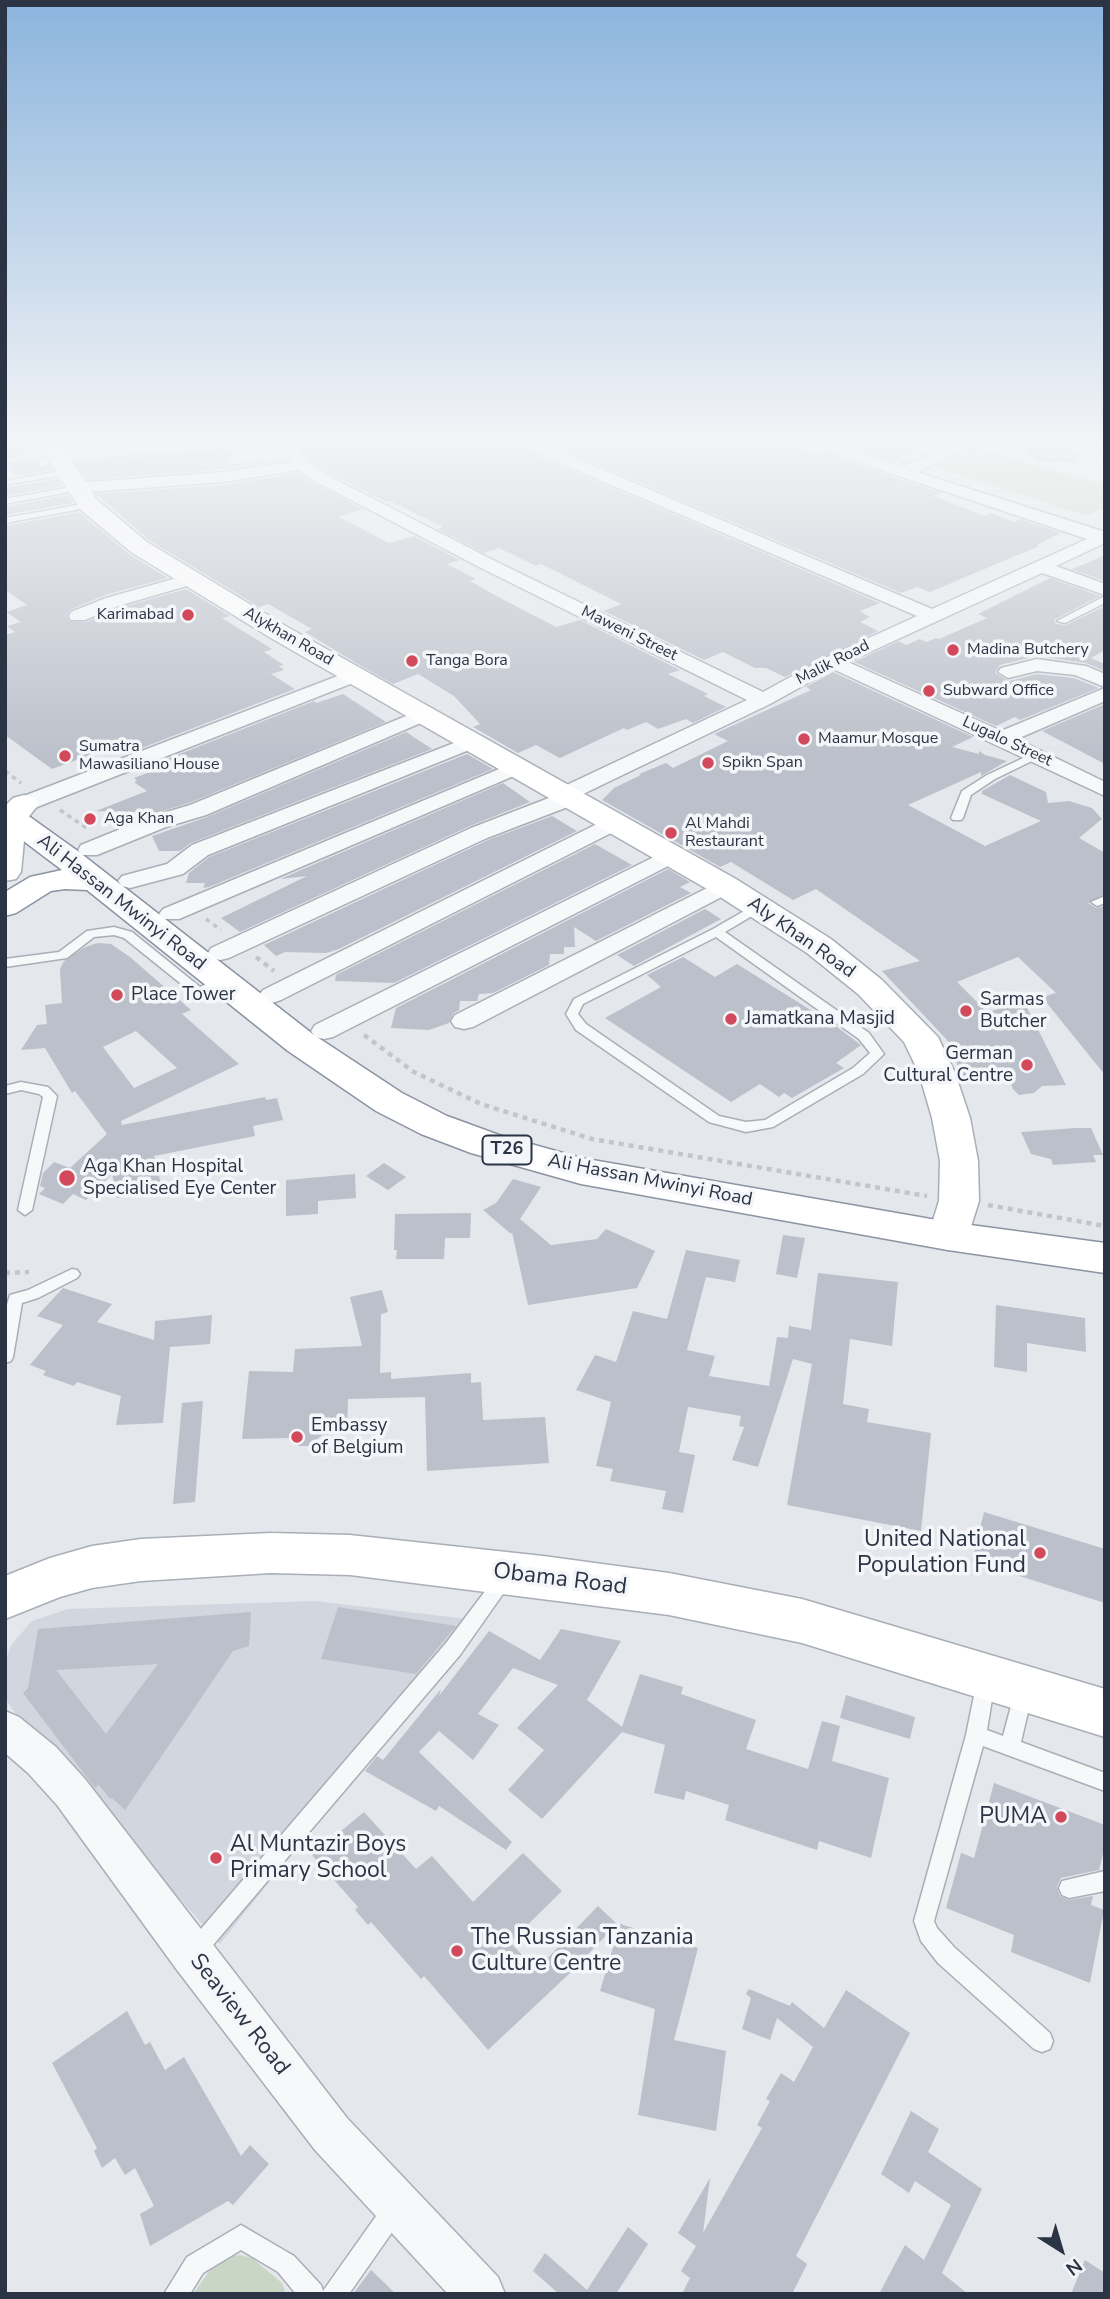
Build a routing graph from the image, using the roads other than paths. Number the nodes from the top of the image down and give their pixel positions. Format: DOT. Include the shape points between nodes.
graph roads {
  1 [pos="137,544"];
  2 [pos="449,544"];
  3 [pos="764,544"];
  4 [pos="1087,544"];
  5 [pos="1040,566"];
  6 [pos="191,579"];
  7 [pos="1105,590"];
  8 [pos="1105,599"];
  9 [pos="932,616"];
  10 [pos="78,617"];
  11 [pos="1062,621"];
  12 [pos="832,662"];
  13 [pos="1008,672"];
  14 [pos="356,675"];
  15 [pos="1105,681"];
  16 [pos="1105,694"];
  17 [pos="763,700"];
  18 [pos="424,715"];
  19 [pos="1001,738"];
  20 [pos="472,742"];
  21 [pos="1036,755"];
  22 [pos="516,768"];
  23 [pos="1105,790"];
  24 [pos="567,797"];
  25 [pos="17,804"];
  26 [pos="957,818"];
  27 [pos="613,823"];
  28 [pos="672,855"];
  29 [pos="105,864"];
  30 [pos="5,872"];
  31 [pos="725,886"];
  32 [pos="5,906"];
  33 [pos="758,907"];
  34 [pos="180,910"];
  35 [pos="717,932"];
  36 [pos="226,959"];
  37 [pos="5,963"];
  38 [pos="283,990"];
  39 [pos="464,1021"];
  40 [pos="334,1026"];
  41 [pos="5,1090"];
  42 [pos="25,1210"];
  43 [pos="954,1216"];
  44 [pos="1105,1238"];
  45 [pos="1105,1258"];
  46 [pos="72,1274"];
  47 [pos="9,1308"];
  48 [pos="5,1357"];
  49 [pos="508,1573"];
  50 [pos="5,1598"];
  51 [pos="1006,1682"];
  52 [pos="1105,1713"];
  53 [pos="5,1729"];
  54 [pos="976,1735"];
  55 [pos="1010,1748"];
  56 [pos="1105,1782"];
  57 [pos="1105,1881"];
  58 [pos="1069,1888"];
  59 [pos="192,1955"];
  60 [pos="1042,2041"];
  61 [pos="396,2206"];
  62 [pos="176,2294"];
  63 [pos="313,2294"];
  64 [pos="334,2294"];
  65 [pos="481,2294"];
  1 -- 6 [label="main road, Alykhan Road"];
  2 -- 17 [label="street, Maweni Street"];
  3 -- 9 [label="street"];
  4 -- 5 [label="street, Malik Road"];
  5 -- 7 [label="street"];
  5 -- 9 [label="street, Malik Road"];
  6 -- 10 [label="street"];
  6 -- 14 [label="main road, Alykhan Road"];
  8 -- 11 [label="lane"];
  9 -- 12 [label="street, Malik Road"];
  12 -- 17 [label="street, Malik Road"];
  12 -- 19 [label="street, Lugalo Street"];
  13 -- 15 [label="street" via="1037,665 1079,670"];
  14 -- 18 [label="main road, Alykhan Road"];
  14 -- 25 [label="street"];
  16 -- 19 [label="street"];
  17 -- 24 [label="street, Malik Road"];
  18 -- 20 [label="main road, Alykhan Road"];
  18 -- 29 [label="street" via="198,810"];
  19 -- 21 [label="street, Lugalo Street"];
  20 -- 22 [label="main road, Alykhan Road"];
  20 -- 29 [label="street" via="200,850 175,869"];
  21 -- 23 [label="street, Lugalo Street"];
  21 -- 26 [label="lane" via="966,793"];
  22 -- 24 [label="main road, Alykhan Road"];
  22 -- 34 [label="street"];
  24 -- 27 [label="main road, Aly Khan Road"];
  24 -- 36 [label="street, Malik Road" via="479,833"];
  25 -- 29 [label="main road, Ali Hassan Mwinyi Road / T26"];
  25 -- 30 [label="main road"];
  27 -- 28 [label="main road, Aly Khan Road"];
  27 -- 38 [label="street"];
  28 -- 31 [label="main road, Aly Khan Road"];
  28 -- 40 [label="street"];
  29 -- 32 [label="main road" via="41,884"];
  29 -- 34 [label="main road, Ali Hassan Mwinyi Road / T26"];
  29 -- 36 [label="main road, Ali Hassan Mwinyi Road / T26"];
  31 -- 33 [label="main road, Aly Khan Road"];
  31 -- 39 [label="street"];
  33 -- 35 [label="lane"];
  33 -- 43 [label="main road, Aly Khan Road" via="870,987 920,1037 951,1118 959,1161"];
  34 -- 36 [label="main road, Ali Hassan Mwinyi Road / T26"];
  35 -- 35 [label="lane" via="578,1002 572,1014 581,1027 714,1119 746,1127 768,1124 858,1071 877,1054 864,1036"];
  36 -- 37 [label="lane" via="199,992 128,935 114,931 91,934 63,955"];
  36 -- 38 [label="main road, Ali Hassan Mwinyi Road / T26"];
  36 -- 43 [label="main road, Ali Hassan Mwinyi Road / T26" via="341,1072 434,1125 485,1144 581,1171"];
  38 -- 40 [label="main road, Ali Hassan Mwinyi Road / T26"];
  40 -- 43 [label="main road, Ali Hassan Mwinyi Road / T26" via="409,1084 511,1131 579,1150"];
  41 -- 42 [label="lane" via="22,1086 50,1096"];
  43 -- 44 [label="main road, Ali Hassan Mwinyi Road / T26"];
  43 -- 45 [label="main road, Ali Hassan Mwinyi Road / T26"];
  46 -- 47 [label="lane" via="15,1299"];
  47 -- 48 [label="lane"];
  49 -- 50 [label="main road, Obama Road" via="350,1555 205,1555 92,1567"];
  49 -- 51 [label="main road, Obama Road" via="669,1594 802,1621"];
  49 -- 59 [label="lane" via="453,1649"];
  51 -- 52 [label="main road, Obama Road"];
  51 -- 54 [label="lane"];
  51 -- 55 [label="lane"];
  53 -- 59 [label="street, Seaview Road" via="71,1792"];
  54 -- 55 [label="lane"];
  54 -- 60 [label="lane" via="924,1921 928,1934 946,1955"];
  55 -- 56 [label="lane"];
  57 -- 58 [label="lane"];
  59 -- 61 [label="street, Seaview Road" via="331,2134"];
  61 -- 64 [label="lane"];
  61 -- 65 [label="street, Seaview Road"];
  62 -- 63 [label="lane" via="195,2265 241,2237 286,2264"];
}
